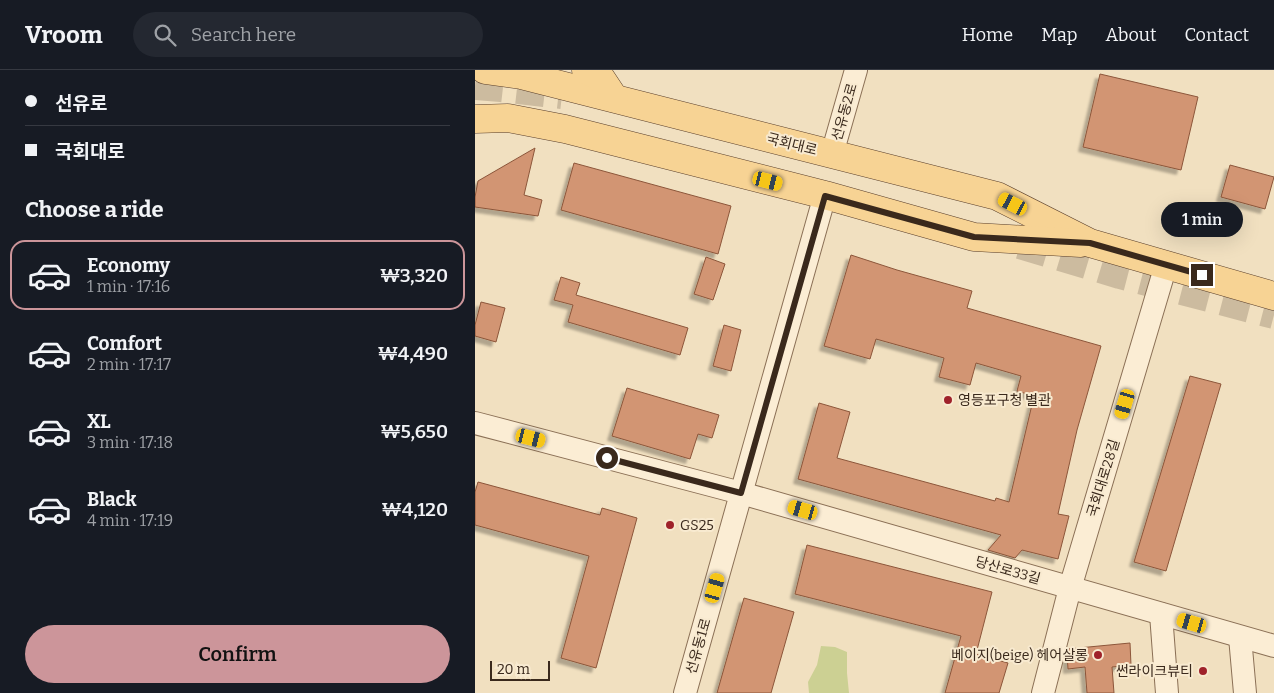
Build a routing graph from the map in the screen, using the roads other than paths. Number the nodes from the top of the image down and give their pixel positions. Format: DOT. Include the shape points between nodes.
graph roads {
  1 [pos="485,70"];
  2 [pos="856,70"];
  3 [pos="580,80"];
  4 [pos="475,119"];
  5 [pos="565,129"];
  6 [pos="832,154"];
  7 [pos="825,196"];
  8 [pos="1090,243"];
  9 [pos="1166,265"];
  10 [pos="1274,296"];
  11 [pos="475,423"];
  12 [pos="741,493"];
  13 [pos="1070,588"];
  14 [pos="1161,614"];
  15 [pos="1240,636"];
  16 [pos="1274,646"];
  17 [pos="685,693"];
  18 [pos="1043,693"];
  19 [pos="1167,693"];
  20 [pos="1245,693"];
  1 -- 3 [label="main road, 국회대로"];
  2 -- 6 [label="street, 선유동2로"];
  3 -- 5 [label="main road" via="554,98 551,104 549,112"];
  3 -- 6 [label="main road, 국회대로" via="614,98"];
  4 -- 5 [label="main road, 국회대로" via="508,118"];
  5 -- 7 [label="main road, 국회대로"];
  6 -- 8 [label="main road, 국회대로" via="997,196"];
  7 -- 8 [label="main road, 국회대로" via="974,237"];
  7 -- 12 [label="street, 선유동1로"];
  8 -- 9 [label="main road, 국회대로"];
  9 -- 10 [label="main road, 국회대로"];
  9 -- 13 [label="street, 국회대로28길"];
  11 -- 12 [label="street, 당산로33길"];
  12 -- 13 [label="street, 당산로33길"];
  12 -- 17 [label="street, 선유동1로"];
  13 -- 14 [label="street, 당산로33길"];
  13 -- 18 [label="street, 국회대로28길"];
  14 -- 15 [label="street, 당산로33길"];
  14 -- 19 [label="street"];
  15 -- 16 [label="street, 당산로33길"];
  15 -- 20 [label="street"];
}
